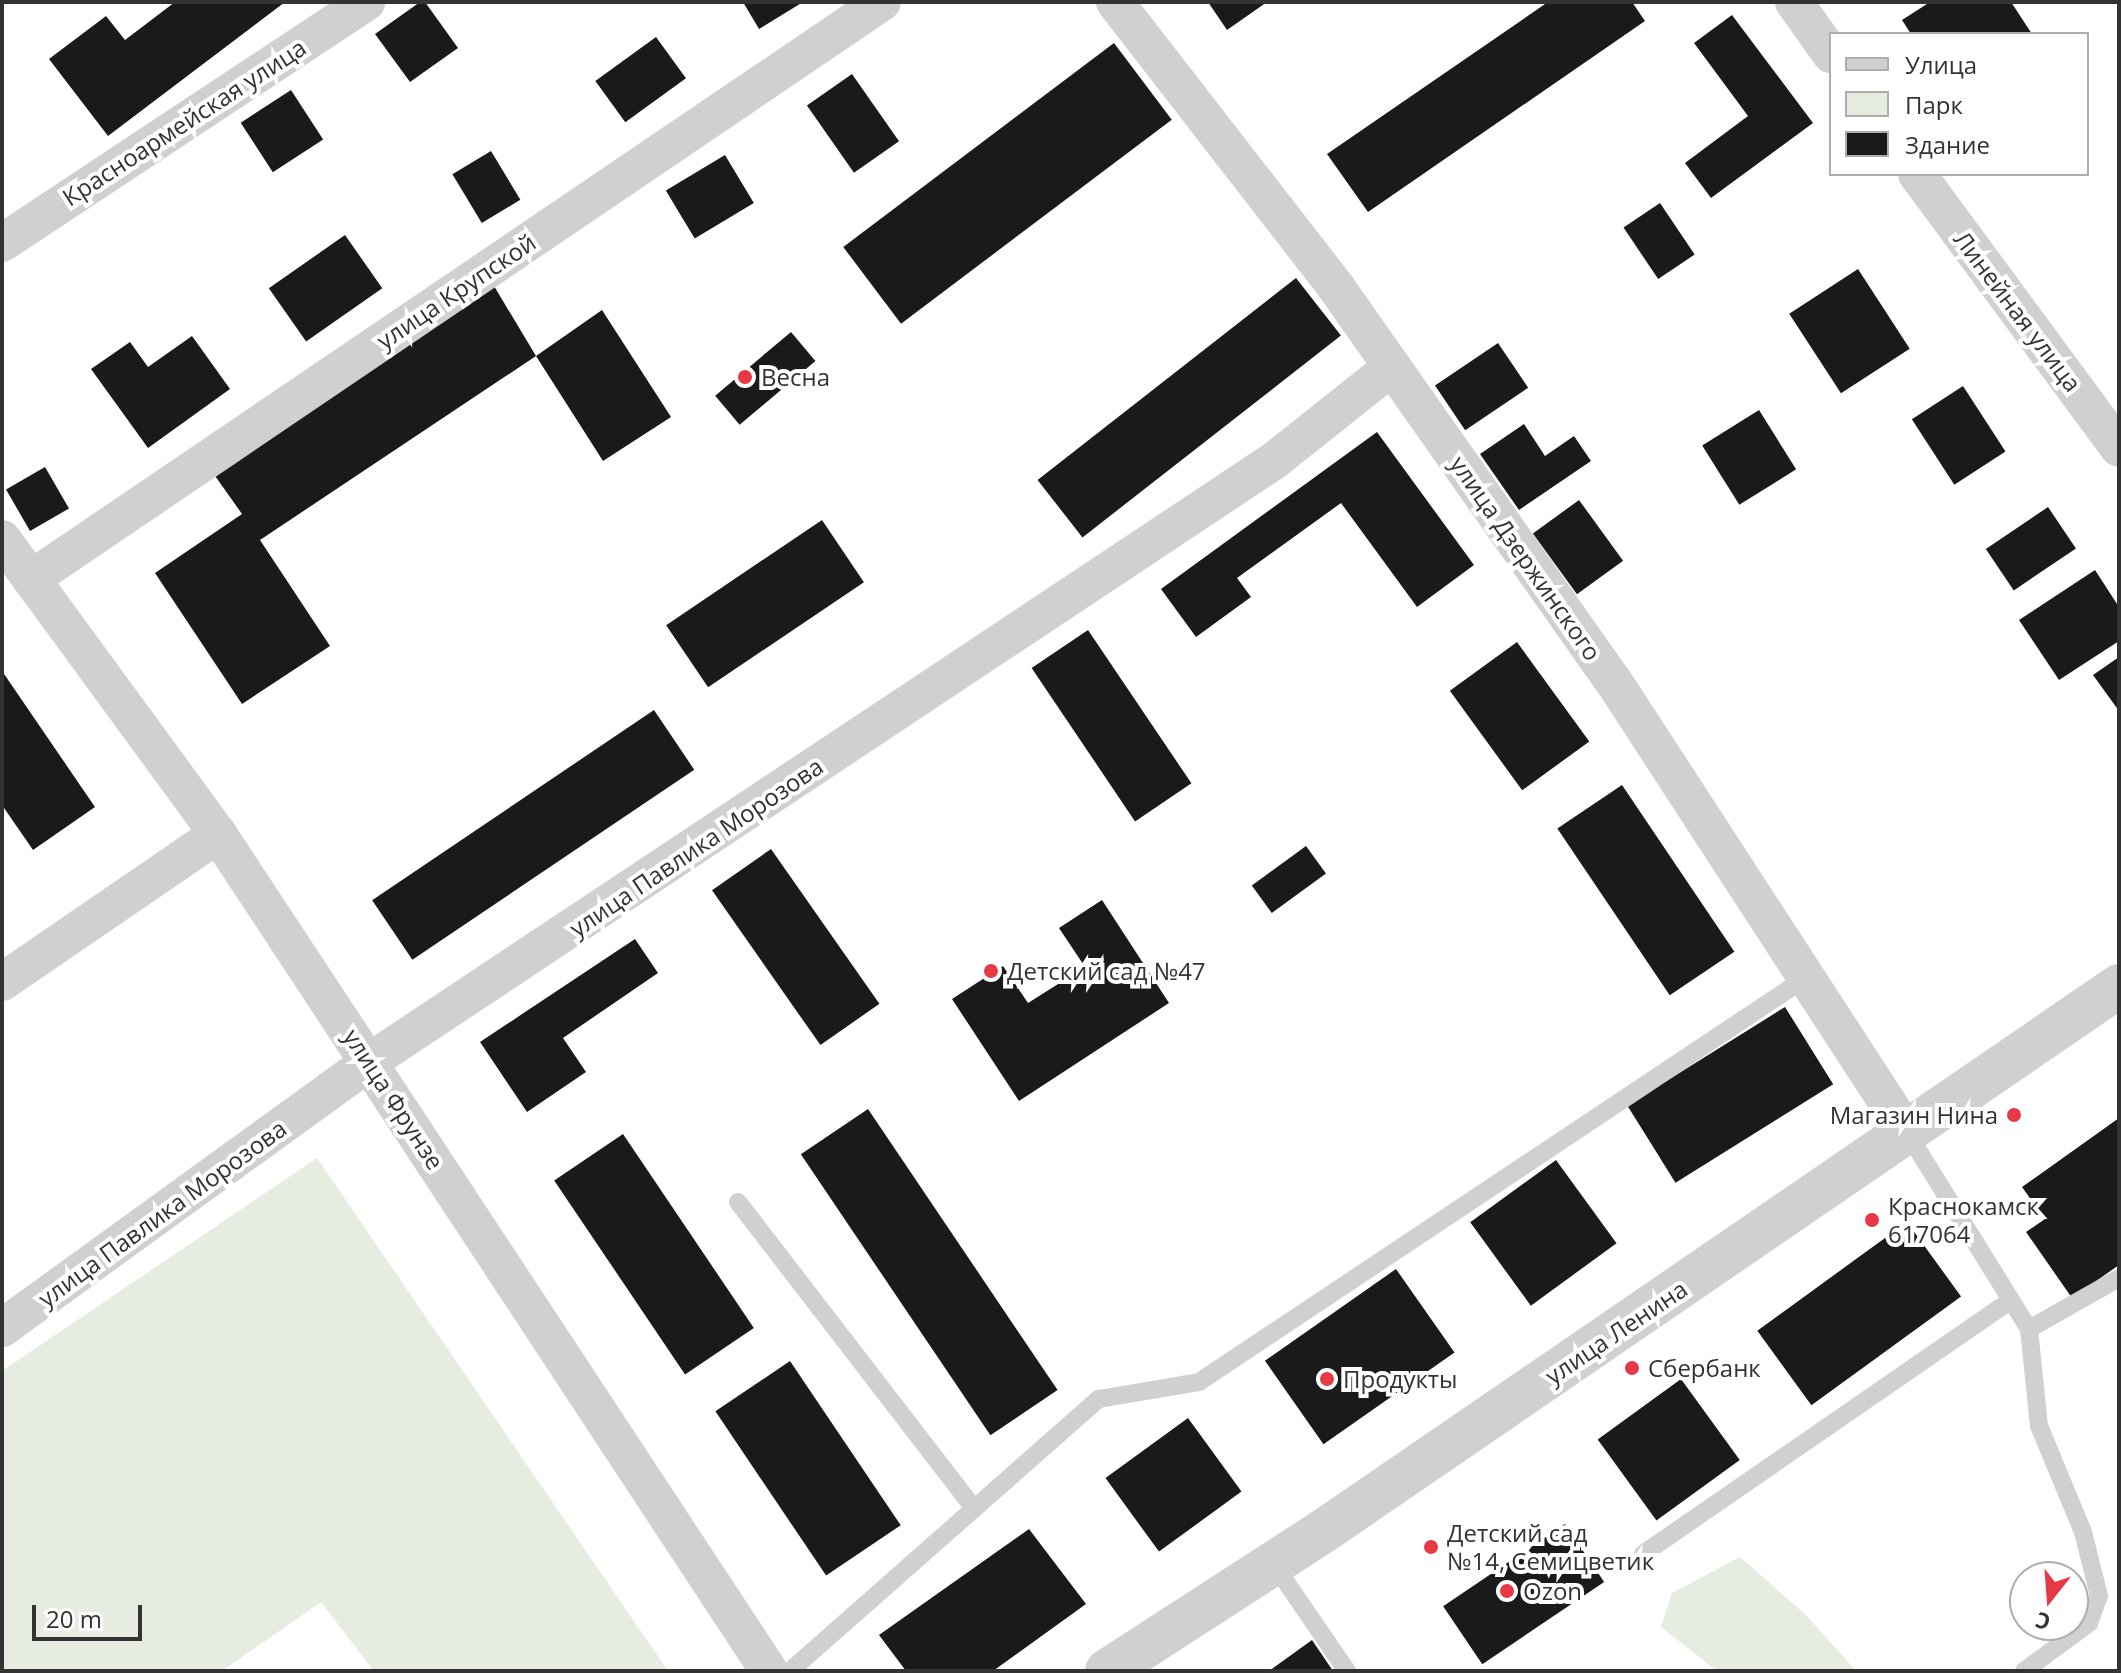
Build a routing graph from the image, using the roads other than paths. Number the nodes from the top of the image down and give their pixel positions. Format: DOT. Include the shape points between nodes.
graph roads {
  1 [pos="366,2"];
  2 [pos="882,2"];
  3 [pos="1115,2"];
  4 [pos="1794,2"];
  5 [pos="1829,51"];
  6 [pos="1918,176"];
  7 [pos="2,243"];
  8 [pos="1392,367"];
  9 [pos="2119,448"];
  10 [pos="2,539"];
  11 [pos="31,579"];
  12 [pos="218,834"];
  13 [pos="1807,977"];
  14 [pos="2,982"];
  15 [pos="2119,986"];
  16 [pos="369,1062"];
  17 [pos="1908,1134"];
  18 [pos="738,1202"];
  19 [pos="2119,1278"];
  20 [pos="2010,1301"];
  21 [pos="2,1328"];
  22 [pos="2029,1329"];
  23 [pos="974,1509"];
  24 [pos="1643,1554"];
  25 [pos="1273,1563"];
  26 [pos="769,1671"];
  27 [pos="790,1671"];
  28 [pos="1107,1671"];
  29 [pos="1347,1671"];
  30 [pos="2024,1671"];
  1 -- 7 [label="street, Красноармейская улица"];
  2 -- 11 [label="street, улица Крупской"];
  3 -- 8 [label="street, улица Дзержинского"];
  4 -- 5 [label="street"];
  6 -- 9 [label="street, Линейная улица"];
  8 -- 13 [label="street, улица Дзержинского" via="1614,682"];
  8 -- 16 [label="street, улица Павлика Морозова" via="1275,460"];
  10 -- 11 [label="street, улица Фрунзе"];
  11 -- 12 [label="street, улица Фрунзе"];
  12 -- 14 [label="street"];
  12 -- 16 [label="street, улица Фрунзе"];
  13 -- 17 [label="street, улица Дзержинского"];
  13 -- 23 [label="lane" via="1199,1382 1099,1399"];
  15 -- 17 [label="street, улица Ленина"];
  16 -- 21 [label="street, улица Павлика Морозова"];
  16 -- 26 [label="street, улица Фрунзе"];
  17 -- 20 [label="lane"];
  17 -- 25 [label="street, улица Ленина"];
  18 -- 23 [label="lane"];
  19 -- 22 [label="lane"];
  20 -- 22 [label="lane"];
  20 -- 24 [label="lane"];
  22 -- 30 [label="lane" via="2039,1426 2083,1532 2099,1596 2089,1623"];
  23 -- 27 [label="lane"];
  25 -- 28 [label="street, улица Ленина"];
  25 -- 29 [label="lane"];
}
